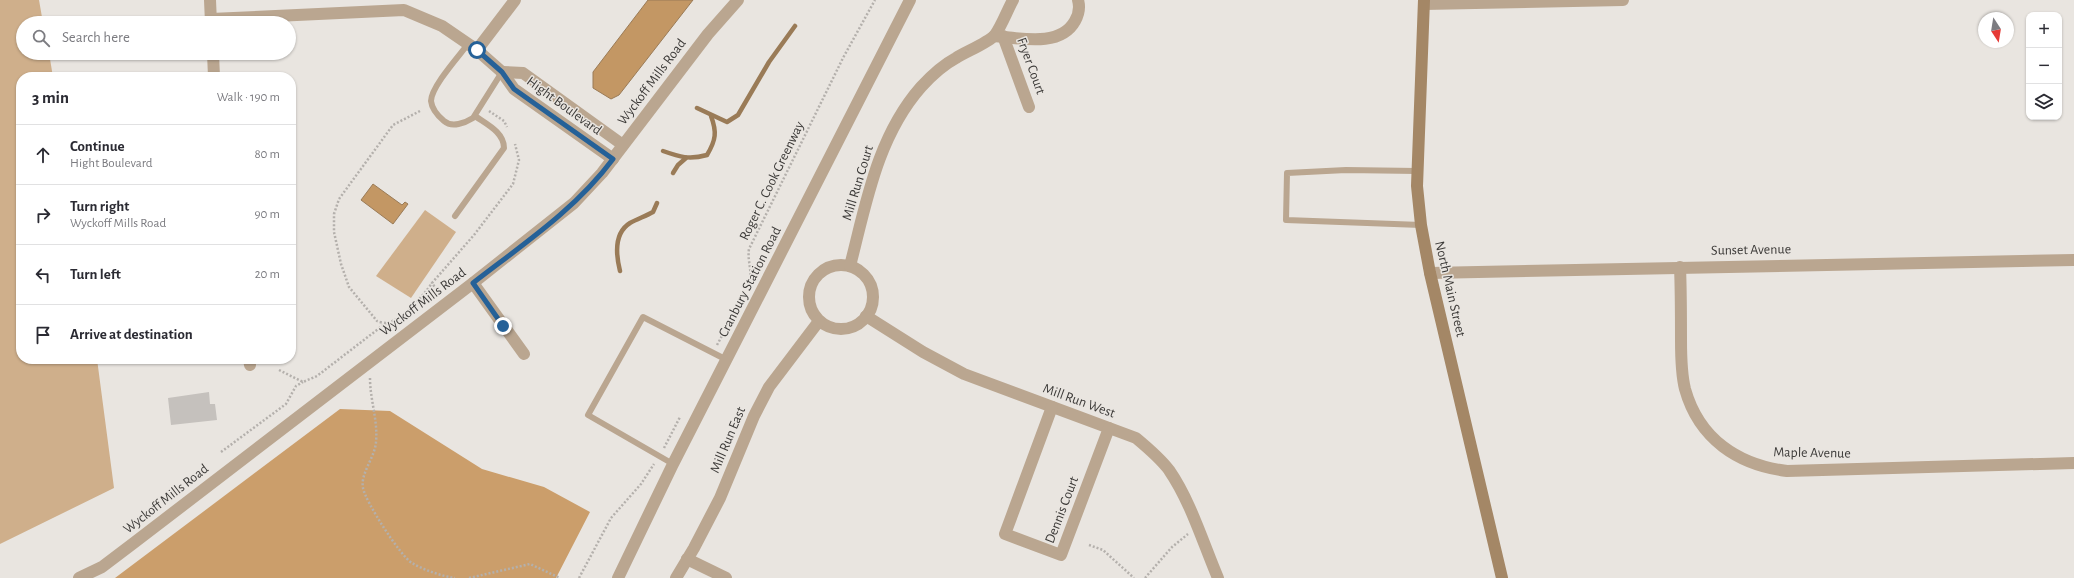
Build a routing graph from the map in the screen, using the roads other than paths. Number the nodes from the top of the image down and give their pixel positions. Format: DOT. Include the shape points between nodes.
graph roads {
  1 [pos="210,0"];
  2 [pos="515,0"];
  3 [pos="738,0"];
  4 [pos="910,0"];
  5 [pos="1013,0"];
  6 [pos="1078,0"];
  7 [pos="1623,0"];
  8 [pos="1424,2"];
  9 [pos="211,16"];
  10 [pos="296,16"];
  11 [pos="999,36"];
  12 [pos="472,47"];
  13 [pos="213,60"];
  14 [pos="214,72"];
  15 [pos="502,72"];
  16 [pos="1030,107"];
  17 [pos="573,109"];
  18 [pos="475,116"];
  19 [pos="562,123"];
  20 [pos="624,145"];
  21 [pos="613,159"];
  22 [pos="1418,171"];
  23 [pos="455,216"];
  24 [pos="1421,225"];
  25 [pos="2074,260"];
  26 [pos="850,266"];
  27 [pos="1680,267"];
  28 [pos="1430,272"];
  29 [pos="473,283"];
  30 [pos="866,316"];
  31 [pos="819,321"];
  32 [pos="524,354"];
  33 [pos="727,360"];
  34 [pos="1052,407"];
  35 [pos="1109,428"];
  36 [pos="2074,463"];
  37 [pos="673,464"];
  38 [pos="687,559"];
  39 [pos="79,578"];
  40 [pos="618,578"];
  41 [pos="676,578"];
  42 [pos="726,578"];
  43 [pos="1218,578"];
  44 [pos="1502,578"];
  1 -- 9 [label="street"];
  2 -- 12 [label="street"];
  3 -- 20 [label="street, Wyckoff Mills Road" via="708,34"];
  4 -- 33 [label="street, Cranbury Station Road"];
  5 -- 11 [label="street"];
  6 -- 11 [label="street" via="1078,16 1072,26 1060,36 1043,39"];
  7 -- 8 [label="street"];
  8 -- 22 [label="street, North Main Street"];
  10 -- 12 [label="street, Hight Boulevard" via="404,10 442,26"];
  11 -- 16 [label="street, Fryer Court"];
  11 -- 26 [label="street, Mill Run Court" via="954,59 934,74 901,114 873,175"];
  12 -- 15 [label="street, Hight Boulevard"];
  12 -- 18 [label="lane" via="436,88 431,100 438,117 447,124 466,123"];
  13 -- 14 [label="street"];
  15 -- 17 [label="street, Hight Boulevard" via="523,73"];
  15 -- 18 [label="lane"];
  15 -- 19 [label="street, Hight Boulevard" via="514,89"];
  17 -- 19 [label="street"];
  17 -- 20 [label="street, Hight Boulevard"];
  18 -- 23 [label="lane" via="500,135 504,141 504,148"];
  19 -- 21 [label="street, Hight Boulevard"];
  20 -- 21 [label="street, Wyckoff Mills Road"];
  21 -- 29 [label="street, Wyckoff Mills Road" via="574,203"];
  22 -- 24 [label="street, North Main Street"];
  22 -- 24 [label="lane" via="1346,170 1287,173 1286,220"];
  24 -- 28 [label="street, North Main Street"];
  25 -- 27 [label="street, Sunset Avenue"];
  26 -- 30 [label="street" via="865,275 871,287 873,300"];
  26 -- 31 [label="street" via="831,266 819,274 810,285 810,304"];
  27 -- 28 [label="street, Sunset Avenue"];
  27 -- 36 [label="street, Maple Avenue" via="1682,369 1685,388 1702,426 1725,448 1748,462 1787,471"];
  28 -- 44 [label="street, North Main Street"];
  29 -- 32 [label="street"];
  29 -- 39 [label="street, Wyckoff Mills Road" via="102,567"];
  30 -- 31 [label="street" via="858,323 844,328 828,326"];
  30 -- 34 [label="street, Mill Run West" via="964,374"];
  31 -- 38 [label="street, Mill Run East" via="769,387 754,416 720,498"];
  33 -- 37 [label="street, Cranbury Station Road"];
  33 -- 37 [label="lane" via="644,317 588,416"];
  34 -- 35 [label="street, Mill Run West"];
  34 -- 35 [label="street, Dennis Court" via="1004,534 1061,555"];
  35 -- 43 [label="street, Mill Run West" via="1136,438 1169,469 1180,487"];
  37 -- 40 [label="street, Cranbury Station Road"];
  38 -- 41 [label="street, Mill Run East"];
  38 -- 42 [label="street"];
}
